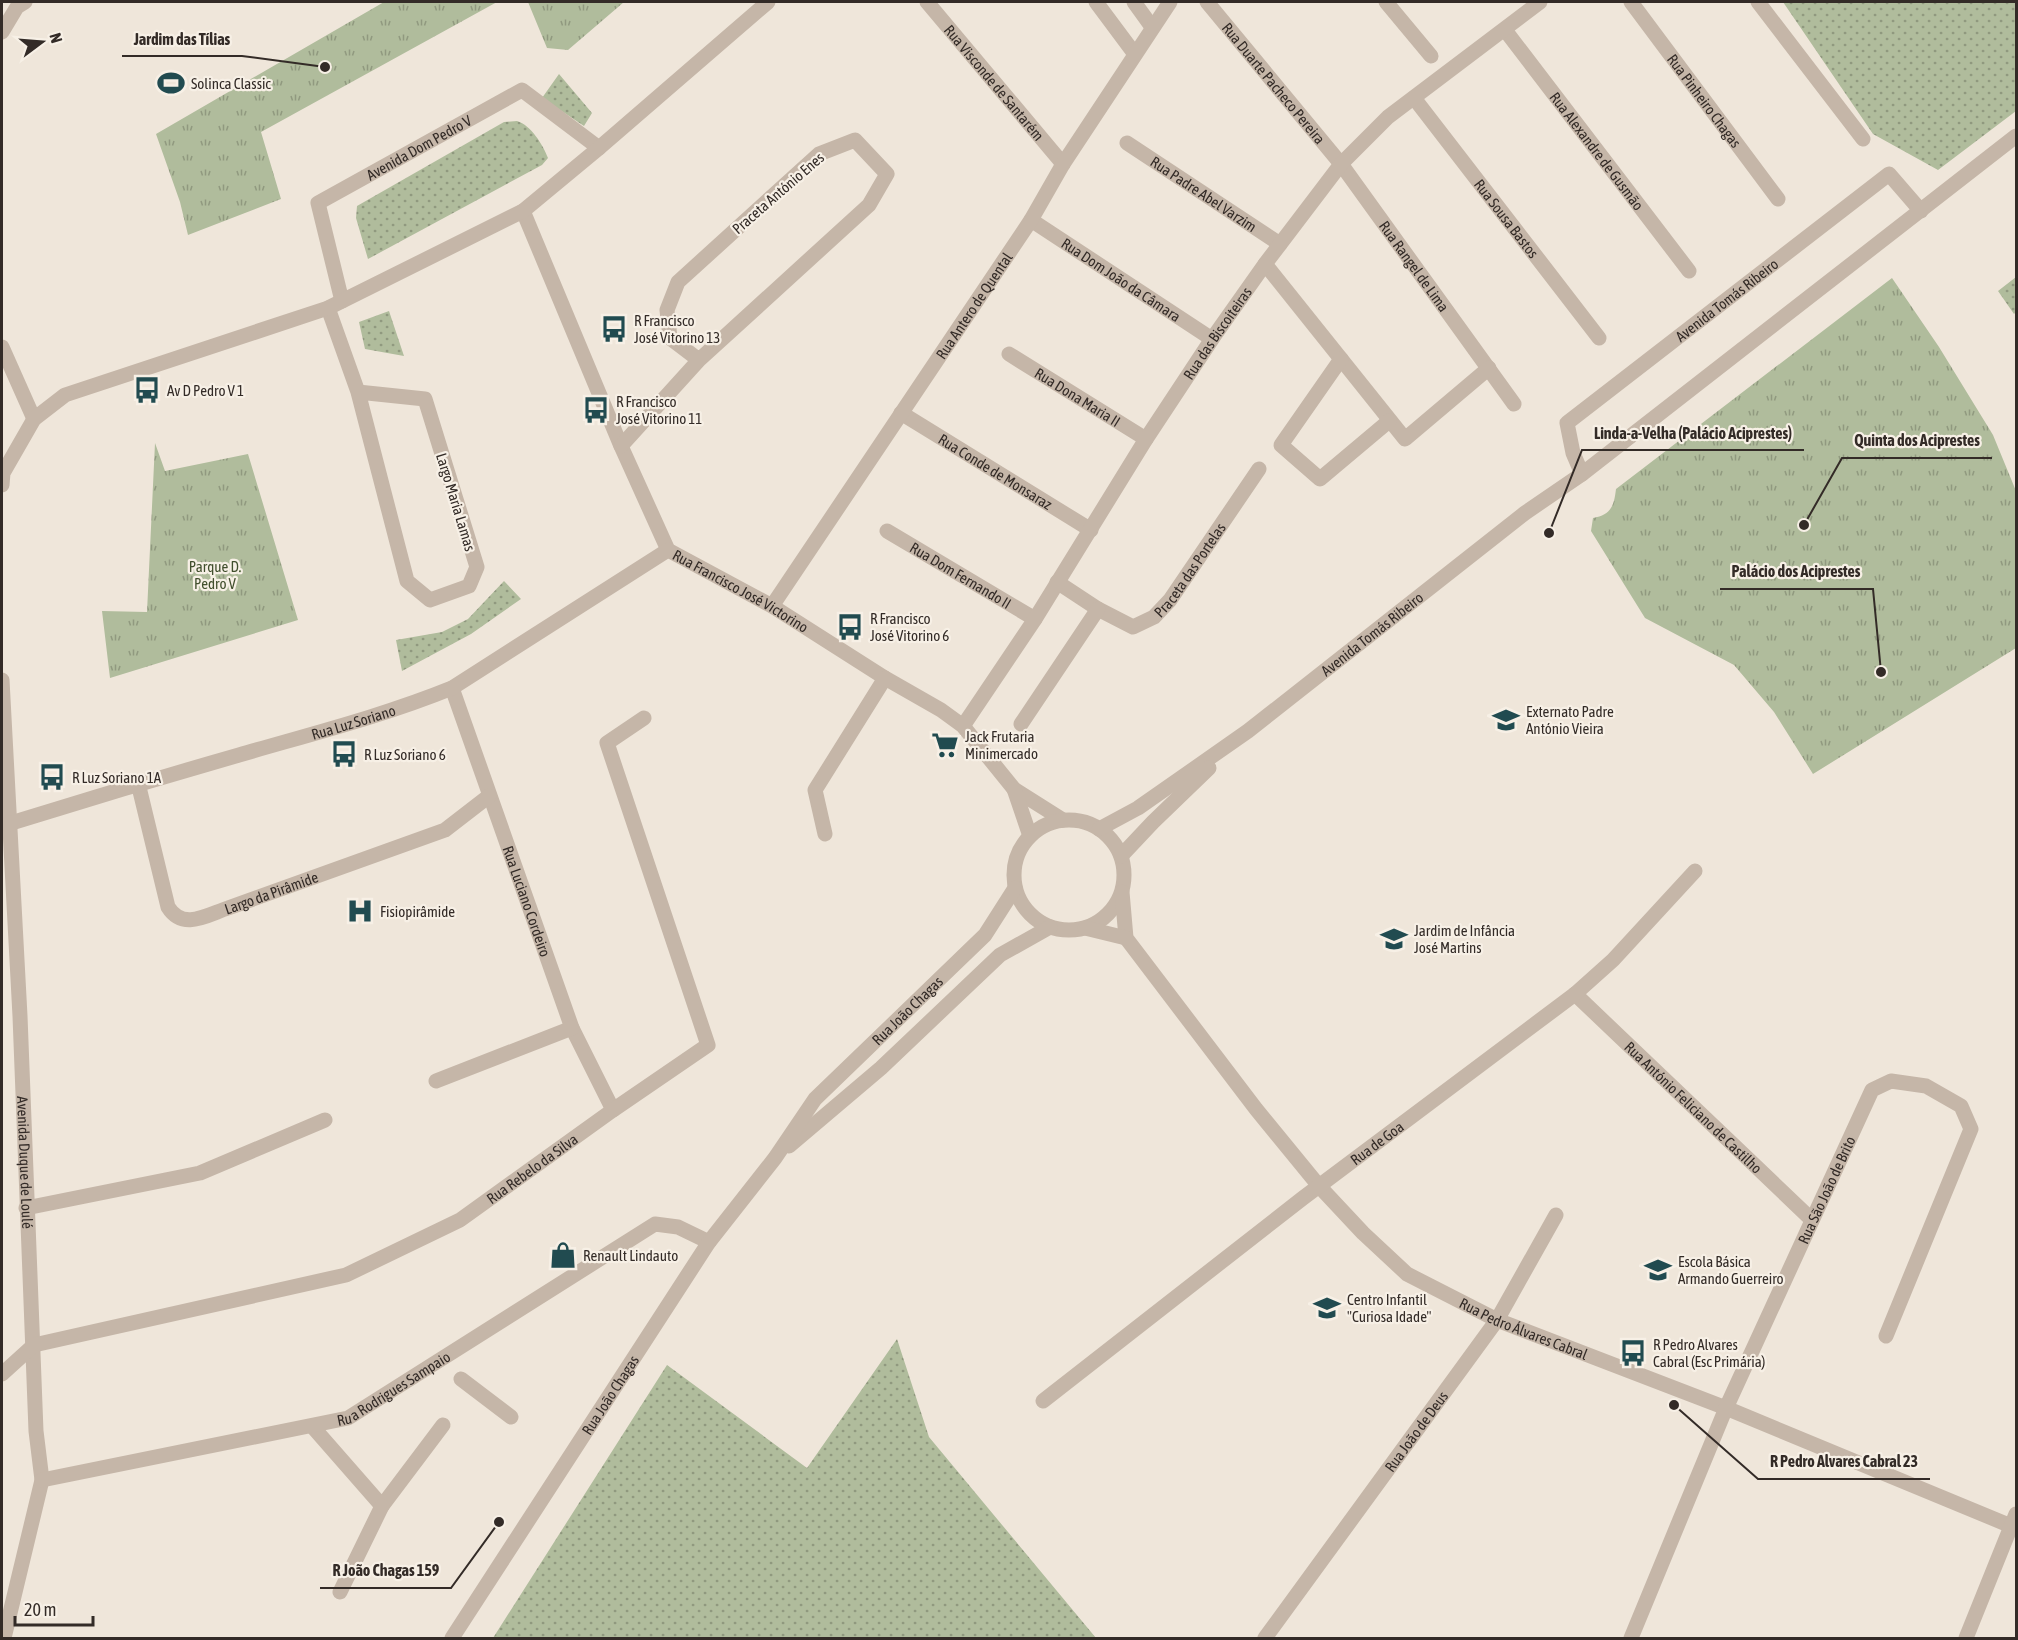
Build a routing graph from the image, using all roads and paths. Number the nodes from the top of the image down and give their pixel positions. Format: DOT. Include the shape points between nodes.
graph roads {
  1 [pos="25,2"];
  2 [pos="768,2"];
  3 [pos="927,2"];
  4 [pos="1096,2"];
  5 [pos="1134,2"];
  6 [pos="1170,2"];
  7 [pos="1207,2"];
  8 [pos="1386,2"];
  9 [pos="1631,2"];
  10 [pos="1758,2"];
  11 [pos="1535,3"];
  12 [pos="1152,27"];
  13 [pos="1505,30"];
  14 [pos="2,32"];
  15 [pos="1134,53"];
  16 [pos="1431,56"];
  17 [pos="1414,98"];
  18 [pos="2016,136"];
  19 [pos="1863,139"];
  20 [pos="1127,143"];
  21 [pos="599,148"];
  22 [pos="1063,164"];
  23 [pos="1341,164"];
  24 [pos="1778,199"];
  25 [pos="523,211"];
  26 [pos="1921,211"];
  27 [pos="1031,220"];
  28 [pos="1280,244"];
  29 [pos="1265,264"];
  30 [pos="1689,271"];
  31 [pos="335,304"];
  32 [pos="1599,338"];
  33 [pos="1212,339"];
  34 [pos="2,347"];
  35 [pos="1009,354"];
  36 [pos="1341,359"];
  37 [pos="699,360"];
  38 [pos="1489,368"];
  39 [pos="358,392"];
  40 [pos="1514,404"];
  41 [pos="901,413"];
  42 [pos="34,419"];
  43 [pos="1389,421"];
  44 [pos="1146,439"];
  45 [pos="621,446"];
  46 [pos="1259,469"];
  47 [pos="1582,474"];
  48 [pos="2,485"];
  49 [pos="1091,530"];
  50 [pos="887,531"];
  51 [pos="668,550"];
  52 [pos="1057,582"];
  53 [pos="772,606"];
  54 [pos="1098,609"];
  55 [pos="1035,619"];
  56 [pos="885,678"];
  57 [pos="2,680"];
  58 [pos="452,688"];
  59 [pos="644,718"];
  60 [pos="1021,724"];
  61 [pos="963,726"];
  62 [pos="1248,731"];
  63 [pos="138,783"];
  64 [pos="1014,789"];
  65 [pos="489,796"];
  66 [pos="1063,820"];
  67 [pos="8,824"];
  68 [pos="1099,829"];
  69 [pos="825,834"];
  70 [pos="1030,836"];
  71 [pos="1121,856"];
  72 [pos="1695,872"];
  73 [pos="1015,888"];
  74 [pos="1122,892"];
  75 [pos="1050,927"];
  76 [pos="1085,928"];
  77 [pos="1126,938"];
  78 [pos="1575,994"];
  79 [pos="572,1028"];
  80 [pos="435,1081"];
  81 [pos="613,1110"];
  82 [pos="326,1120"];
  83 [pos="775,1158"];
  84 [pos="1319,1186"];
  85 [pos="26,1208"];
  86 [pos="1556,1215"];
  87 [pos="1812,1220"];
  88 [pos="709,1242"];
  89 [pos="1497,1320"];
  90 [pos="1886,1336"];
  91 [pos="34,1345"];
  92 [pos="2,1374"];
  93 [pos="460,1379"];
  94 [pos="1043,1401"];
  95 [pos="1726,1408"];
  96 [pos="511,1417"];
  97 [pos="443,1425"];
  98 [pos="312,1426"];
  99 [pos="42,1480"];
  100 [pos="382,1506"];
  101 [pos="2015,1522"];
  102 [pos="340,1592"];
  103 [pos="4,1638"];
  104 [pos="452,1638"];
  105 [pos="1265,1638"];
  106 [pos="1630,1638"];
  107 [pos="1966,1638"];
  1 -- 14 [label="street" via="17,7"];
  2 -- 21 [label="street"];
  3 -- 22 [label="street, Rua Visconde de Santarém"];
  4 -- 15 [label="street"];
  5 -- 12 [label="street"];
  6 -- 12 [label="street, Rua Antero de Quental"];
  7 -- 23 [label="street, Rua Duarte Pacheco Pereira"];
  8 -- 16 [label="street"];
  9 -- 24 [label="street, Rua Pinheiro Chagas"];
  10 -- 19 [label="street"];
  11 -- 13 [label="street, Rua das Biscoiteiras"];
  12 -- 15 [label="street, Rua Antero de Quental"];
  13 -- 17 [label="street, Rua das Biscoiteiras"];
  13 -- 30 [label="street, Rua Alexandre de Gusmão"];
  15 -- 22 [label="street, Rua Antero de Quental"];
  17 -- 23 [label="street, Rua das Biscoiteiras" via="1388,117"];
  17 -- 32 [label="street, Rua Sousa Bastos"];
  18 -- 26 [label="street, Avenida Tomás Ribeiro"];
  20 -- 28 [label="street, Rua Padre Abel Varzim"];
  21 -- 25 [label="street"];
  21 -- 31 [label="street, Avenida Dom Pedro V" via="522,90 318,203"];
  22 -- 27 [label="street, Rua Antero de Quental"];
  23 -- 28 [label="street, Rua das Biscoiteiras"];
  23 -- 38 [label="street, Rua Rangel de Lima"];
  25 -- 31 [label="street"];
  25 -- 45 [label="street, Rua Francisco José Victorino"];
  26 -- 47 [label="street, Avenida Tomás Ribeiro"];
  26 -- 47 [label="street, Avenida Tomás Ribeiro" via="1889,174 1567,423"];
  27 -- 33 [label="street, Rua Dom João da Câmara"];
  27 -- 41 [label="street, Rua Antero de Quental"];
  28 -- 29 [label="street, Rua das Biscoiteiras"];
  29 -- 33 [label="street, Rua das Biscoiteiras"];
  29 -- 36 [label="street"];
  31 -- 39 [label="street, Largo Maria Lamas"];
  31 -- 42 [label="street" via="65,395"];
  33 -- 44 [label="street, Rua das Biscoiteiras"];
  34 -- 42 [label="street"];
  35 -- 44 [label="street, Rua Dona Maria II"];
  36 -- 43 [label="street"];
  36 -- 43 [label="street" via="1281,445 1320,479"];
  37 -- 37 [label="street, Praceta António Enes" via="869,205 887,174 855,140 819,154 678,282 667,310 670,338"];
  37 -- 45 [label="street, Praceta António Enes"];
  38 -- 40 [label="street, Rua Rangel de Lima"];
  38 -- 43 [label="street" via="1405,439"];
  39 -- 39 [label="street, Largo Maria Lamas" via="407,581 430,600 470,586 477,567 424,399"];
  41 -- 49 [label="street, Rua Conde de Monsaraz"];
  41 -- 53 [label="street, Rua Antero de Quental"];
  42 -- 48 [label="street" via="3,473"];
  44 -- 49 [label="street, Rua das Biscoiteiras"];
  45 -- 51 [label="street, Rua Francisco José Victorino"];
  46 -- 54 [label="street, Praceta das Portelas" via="1170,600 1154,617 1133,627"];
  47 -- 62 [label="street, Avenida Tomás Ribeiro" via="1516,520"];
  49 -- 52 [label="street, Rua das Biscoiteiras"];
  50 -- 55 [label="street, Rua Dom Fernando II"];
  51 -- 53 [label="street, Rua Francisco José Victorino"];
  51 -- 58 [label="street, Rua Luz Soriano"];
  52 -- 54 [label="street, Praceta das Portelas"];
  52 -- 55 [label="street, Rua das Biscoiteiras"];
  53 -- 56 [label="street, Rua Francisco José Victorino"];
  54 -- 60 [label="street"];
  55 -- 61 [label="street, Rua das Biscoiteiras"];
  56 -- 61 [label="street, Rua Francisco José Victorino"];
  56 -- 69 [label="street" via="815,790"];
  57 -- 67 [label="street, Avenida Duque de Loulé"];
  58 -- 63 [label="street, Rua Luz Soriano" via="337,727"];
  58 -- 65 [label="street, Rua Luciano Cordeiro"];
  59 -- 81 [label="street, Rua Rebelo da Silva" via="607,743 708,1045"];
  61 -- 64 [label="street, Rua Francisco José Victorino"];
  62 -- 68 [label="street, Avenida Tomás Ribeiro" via="1138,808"];
  62 -- 71 [label="street, Avenida Tomás Ribeiro"];
  63 -- 65 [label="street, Largo da Pirâmide" via="168,907 182,920 239,904 445,830"];
  63 -- 67 [label="street, Rua Luz Soriano"];
  64 -- 66 [label="street, Rua Francisco José Victorino"];
  64 -- 70 [label="street, Rua Francisco José Victorino"];
  65 -- 79 [label="street, Rua Luciano Cordeiro"];
  66 -- 68 [label="street" via="1082,821"];
  66 -- 70 [label="street" via="1045,825"];
  67 -- 85 [label="street, Avenida Duque de Loulé"];
  68 -- 71 [label="street"];
  70 -- 73 [label="street" via="1019,851 1014,869"];
  71 -- 74 [label="street"];
  72 -- 78 [label="street, Rua de Goa" via="1613,960"];
  73 -- 75 [label="street" via="1028,912"];
  73 -- 83 [label="street, Rua João Chagas" via="985,935 815,1099"];
  74 -- 76 [label="street" via="1114,908"];
  74 -- 77 [label="street"];
  75 -- 76 [label="street"];
  75 -- 83 [label="street, Rua João Chagas" via="1000,955 881,1068"];
  76 -- 77 [label="street"];
  77 -- 84 [label="street, Rua Pedro Álvares Cabral"];
  78 -- 84 [label="street, Rua de Goa"];
  78 -- 87 [label="street, Rua António Feliciano de Castilho"];
  79 -- 80 [label="street"];
  79 -- 81 [label="street, Rua Luciano Cordeiro"];
  81 -- 91 [label="street, Rua Rebelo da Silva" via="460,1220 346,1275"];
  82 -- 85 [label="street" via="201,1173"];
  83 -- 88 [label="street, Rua João Chagas"];
  84 -- 89 [label="street, Rua Pedro Álvares Cabral" via="1407,1274"];
  84 -- 94 [label="street, Rua de Goa"];
  85 -- 91 [label="street, Avenida Duque de Loulé"];
  86 -- 89 [label="street, Rua João de Deus"];
  87 -- 90 [label="street, Rua São João de Brito" via="1872,1090 1891,1081 1926,1086 1961,1106 1971,1129"];
  87 -- 95 [label="street, Rua São João de Brito"];
  88 -- 98 [label="street, Rua Rodrigues Sampaio" via="678,1227 655,1224 348,1418"];
  88 -- 104 [label="street, Rua João Chagas"];
  89 -- 95 [label="street, Rua Pedro Álvares Cabral"];
  89 -- 105 [label="street, Rua João de Deus"];
  91 -- 92 [label="street"];
  91 -- 99 [label="street, Avenida Duque de Loulé" via="36,1431"];
  93 -- 96 [label="street"];
  95 -- 101 [label="street, Rua Pedro Álvares Cabral"];
  95 -- 106 [label="street, Rua São João de Brito"];
  97 -- 100 [label="street"];
  98 -- 99 [label="street, Rua Rodrigues Sampaio"];
  98 -- 100 [label="street"];
  99 -- 103 [label="street, Avenida Duque de Loulé"];
  100 -- 102 [label="street"];
  101 -- 107 [label="street"];
}
